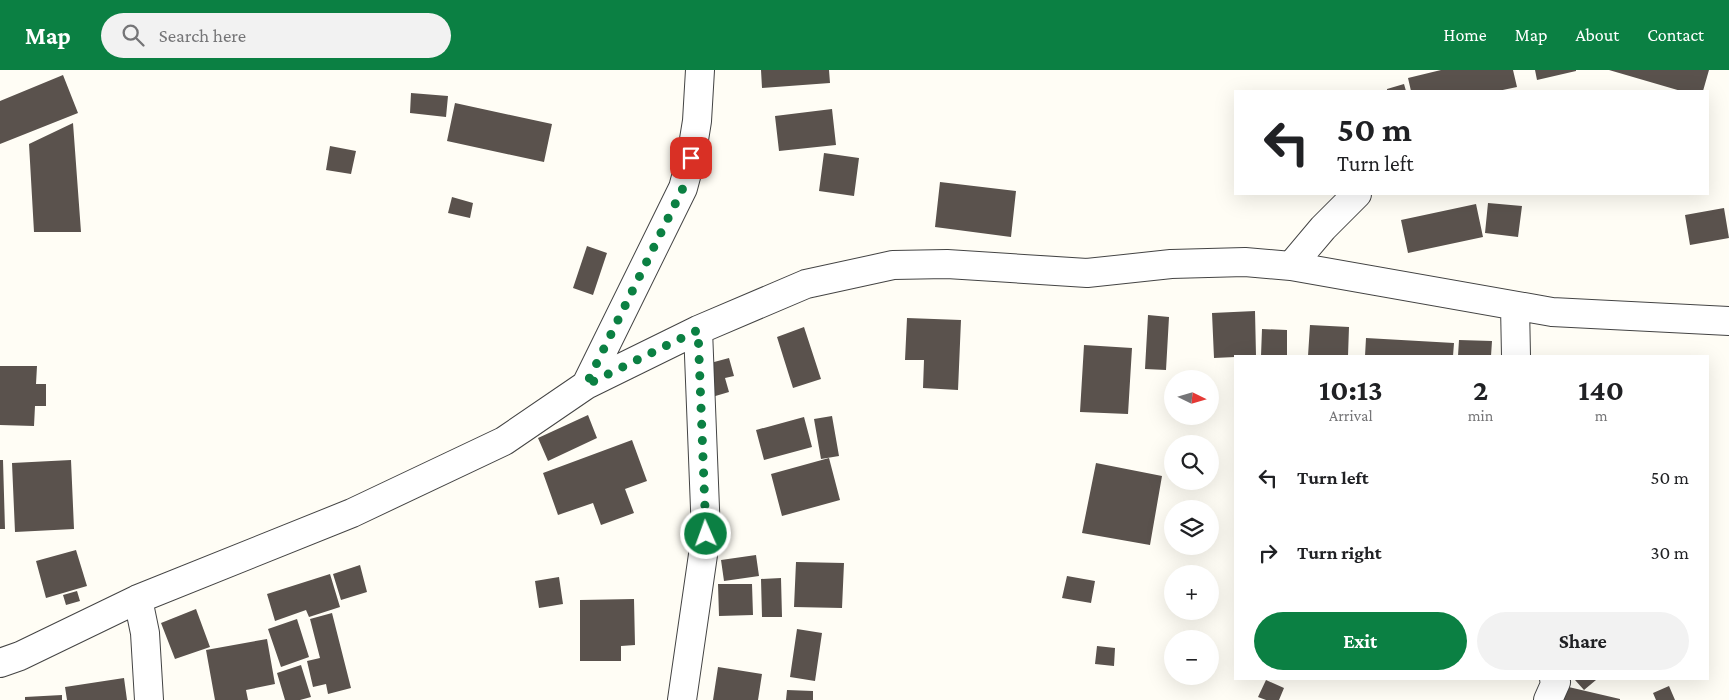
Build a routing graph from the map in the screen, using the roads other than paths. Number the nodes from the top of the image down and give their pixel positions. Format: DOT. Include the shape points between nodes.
graph roads {
  1 [pos="700,70"];
  2 [pos="1355,195"];
  3 [pos="1291,266"];
  4 [pos="1515,306"];
  5 [pos="1729,321"];
  6 [pos="698,330"];
  7 [pos="1516,355"];
  8 [pos="586,385"];
  9 [pos="138,599"];
  10 [pos="0,663"];
  11 [pos="1555,680"];
  12 [pos="149,700"];
  13 [pos="682,700"];
  14 [pos="1548,700"];
  1 -- 8 [label="street" via="697,121 683,188"];
  2 -- 3 [label="street"];
  3 -- 4 [label="street"];
  3 -- 6 [label="street" via="1245,262 1171,264 1087,273 947,264 893,264 806,284"];
  4 -- 5 [label="street" via="1552,312"];
  4 -- 7 [label="street"];
  6 -- 8 [label="street"];
  6 -- 13 [label="street" via="706,534"];
  8 -- 9 [label="street" via="504,441 352,513"];
  9 -- 10 [label="street"];
  9 -- 12 [label="street" via="145,633"];
  11 -- 14 [label="street"];
}
